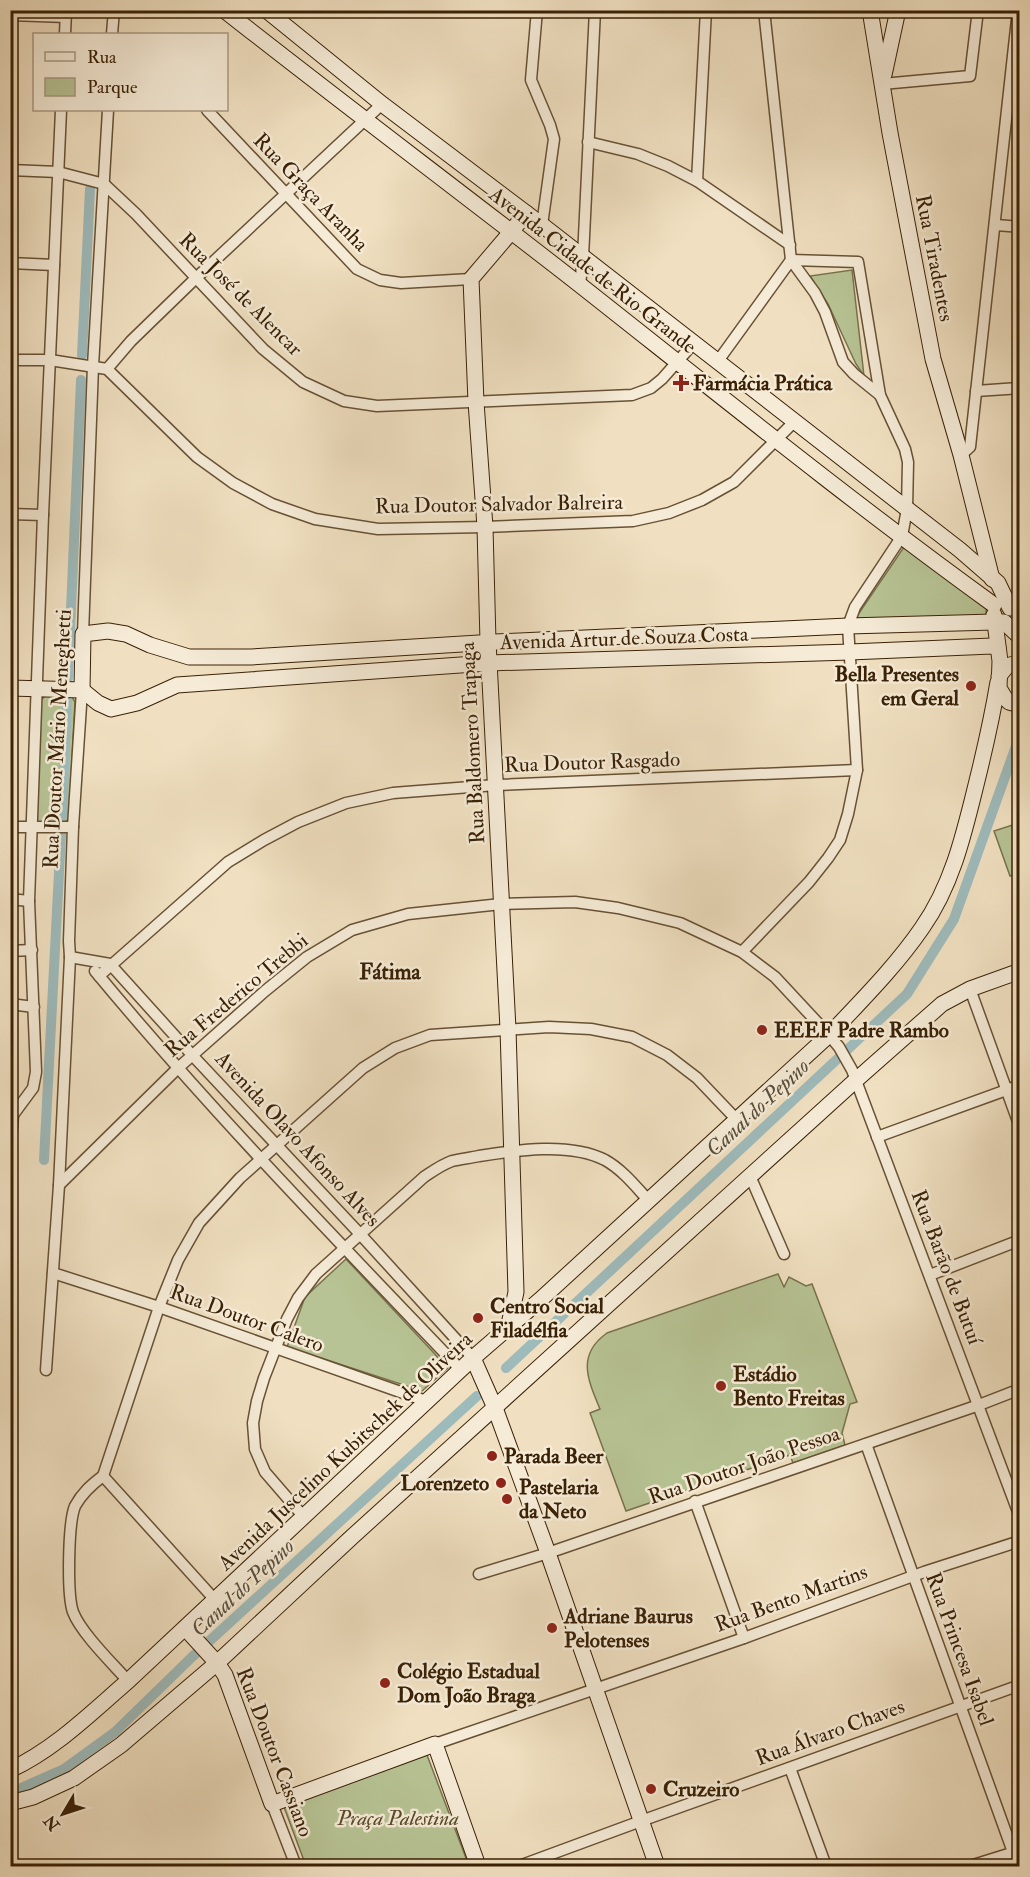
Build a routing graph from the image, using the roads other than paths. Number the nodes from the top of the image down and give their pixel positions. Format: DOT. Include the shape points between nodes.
graph roads {
  1 [pos="114,10"];
  2 [pos="224,10"];
  3 [pos="266,10"];
  4 [pos="537,10"];
  5 [pos="595,10"];
  6 [pos="706,10"];
  7 [pos="764,10"];
  8 [pos="870,10"];
  9 [pos="898,10"];
  10 [pos="978,10"];
  11 [pos="1018,10"];
  12 [pos="66,14"];
  13 [pos="10,15"];
  14 [pos="65,33"];
  15 [pos="113,33"];
  16 [pos="882,84"];
  17 [pos="1008,99"];
  18 [pos="1020,102"];
  19 [pos="382,104"];
  20 [pos="61,111"];
  21 [pos="108,111"];
  22 [pos="208,111"];
  23 [pos="365,121"];
  24 [pos="588,142"];
  25 [pos="10,170"];
  26 [pos="58,172"];
  27 [pos="697,181"];
  28 [pos="104,184"];
  29 [pos="285,194"];
  30 [pos="525,213"];
  31 [pos="543,225"];
  32 [pos="996,225"];
  33 [pos="1020,227"];
  34 [pos="511,232"];
  35 [pos="790,245"];
  36 [pos="583,257"];
  37 [pos="791,260"];
  38 [pos="10,263"];
  39 [pos="54,265"];
  40 [pos="197,277"];
  41 [pos="471,279"];
  42 [pos="580,285"];
  43 [pos="693,344"];
  44 [pos="10,360"];
  45 [pos="50,360"];
  46 [pos="718,361"];
  47 [pos="678,363"];
  48 [pos="93,366"];
  49 [pos="107,369"];
  50 [pos="976,391"];
  51 [pos="1019,391"];
  52 [pos="880,395"];
  53 [pos="476,402"];
  54 [pos="794,422"];
  55 [pos="775,441"];
  56 [pos="962,455"];
  57 [pos="907,509"];
  58 [pos="975,510"];
  59 [pos="10,514"];
  60 [pos="42,515"];
  61 [pos="485,527"];
  62 [pos="902,536"];
  63 [pos="983,539"];
  64 [pos="960,550"];
  65 [pos="992,577"];
  66 [pos="994,605"];
  67 [pos="1010,608"];
  68 [pos="994,622"];
  69 [pos="848,626"];
  70 [pos="1020,630"];
  71 [pos="83,634"];
  72 [pos="667,634"];
  73 [pos="1020,637"];
  74 [pos="488,642"];
  75 [pos="998,648"];
  76 [pos="850,652"];
  77 [pos="251,657"];
  78 [pos="668,658"];
  79 [pos="1020,662"];
  80 [pos="489,663"];
  81 [pos="999,679"];
  82 [pos="214,682"];
  83 [pos="10,688"];
  84 [pos="37,689"];
  85 [pos="82,690"];
  86 [pos="1020,705"];
  87 [pos="857,770"];
  88 [pos="495,786"];
  89 [pos="10,827"];
  90 [pos="32,827"];
  91 [pos="73,827"];
  92 [pos="10,899"];
  93 [pos="29,901"];
  94 [pos="501,904"];
  95 [pos="32,950"];
  96 [pos="10,951"];
  97 [pos="742,952"];
  98 [pos="70,957"];
  99 [pos="87,961"];
  100 [pos="110,964"];
  101 [pos="1020,970"];
  102 [pos="99,976"];
  103 [pos="970,989"];
  104 [pos="10,1004"];
  105 [pos="34,1007"];
  106 [pos="508,1029"];
  107 [pos="834,1041"];
  108 [pos="193,1056"];
  109 [pos="178,1068"];
  110 [pos="854,1075"];
  111 [pos="1020,1085"];
  112 [pos="1006,1090"];
  113 [pos="737,1120"];
  114 [pos="1020,1126"];
  115 [pos="877,1137"];
  116 [pos="276,1146"];
  117 [pos="511,1151"];
  118 [pos="10,1153"];
  119 [pos="261,1160"];
  120 [pos="750,1176"];
  121 [pos="59,1185"];
  122 [pos="649,1201"];
  123 [pos="360,1233"];
  124 [pos="1020,1240"];
  125 [pos="344,1248"];
  126 [pos="784,1254"];
  127 [pos="53,1273"];
  128 [pos="930,1275"];
  129 [pos="516,1292"];
  130 [pos="540,1300"];
  131 [pos="159,1307"];
  132 [pos="508,1329"];
  133 [pos="276,1350"];
  134 [pos="472,1358"];
  135 [pos="460,1369"];
  136 [pos="46,1370"];
  137 [pos="481,1377"];
  138 [pos="1020,1389"];
  139 [pos="426,1401"];
  140 [pos="978,1404"];
  141 [pos="495,1408"];
  142 [pos="866,1443"];
  143 [pos="103,1476"];
  144 [pos="696,1501"];
  145 [pos="303,1516"];
  146 [pos="1020,1517"];
  147 [pos="1020,1541"];
  148 [pos="548,1553"];
  149 [pos="479,1574"];
  150 [pos="913,1576"];
  151 [pos="216,1601"];
  152 [pos="191,1634"];
  153 [pos="744,1638"];
  154 [pos="214,1659"];
  155 [pos="128,1681"];
  156 [pos="1020,1685"];
  157 [pos="595,1690"];
  158 [pos="959,1707"];
  159 [pos="435,1744"];
  160 [pos="790,1768"];
  161 [pos="10,1770"];
  162 [pos="10,1803"];
  163 [pos="272,1804"];
  164 [pos="641,1821"];
  165 [pos="1016,1851"];
  166 [pos="296,1866"];
  167 [pos="478,1866"];
  168 [pos="519,1866"];
  169 [pos="657,1866"];
  170 [pos="826,1866"];
  171 [pos="970,1866"];
  172 [pos="1018,1866"];
  1 -- 15 [label="street"];
  2 -- 23 [label="street, Avenida Cidade de Rio Grande"];
  3 -- 19 [label="street, Avenida Cidade de Rio Grande"];
  4 -- 31 [label="street" via="531,80 554,139"];
  5 -- 24 [label="street"];
  6 -- 27 [label="street"];
  7 -- 35 [label="street"];
  8 -- 16 [label="street, Rua Tiradentes"];
  9 -- 16 [label="street"];
  10 -- 16 [label="street" via="970,76"];
  11 -- 17 [label="street"];
  12 -- 13 [label="street"];
  12 -- 14 [label="street"];
  16 -- 56 [label="street, Rua Tiradentes" via="933,359"];
  17 -- 18 [label="street"];
  17 -- 32 [label="street"];
  19 -- 23 [label="street"];
  19 -- 30 [label="street, Avenida Cidade de Rio Grande"];
  20 -- 26 [label="street, Rua Doutor Mário Meneghetti"];
  21 -- 28 [label="street, Rua Doutor Mário Meneghetti"];
  22 -- 29 [label="street, Rua Graça Aranha"];
  23 -- 29 [label="street"];
  23 -- 34 [label="street, Avenida Cidade de Rio Grande"];
  24 -- 27 [label="street" via="638,154"];
  24 -- 36 [label="street"];
  25 -- 26 [label="street, Rua José de Alencar"];
  26 -- 28 [label="street, Rua José de Alencar"];
  26 -- 39 [label="street, Rua Doutor Mário Meneghetti"];
  27 -- 35 [label="street"];
  28 -- 40 [label="street, Rua José de Alencar"];
  28 -- 48 [label="street, Rua Doutor Mário Meneghetti"];
  29 -- 40 [label="street"];
  29 -- 41 [label="street, Rua Graça Aranha" via="357,269 380,280 401,283"];
  30 -- 31 [label="street, Avenida Cidade de Rio Grande"];
  30 -- 34 [label="street"];
  31 -- 36 [label="street, Avenida Cidade de Rio Grande"];
  32 -- 33 [label="street"];
  32 -- 50 [label="street"];
  34 -- 41 [label="street"];
  34 -- 42 [label="street, Avenida Cidade de Rio Grande"];
  35 -- 37 [label="street"];
  36 -- 42 [label="street"];
  36 -- 43 [label="street, Avenida Cidade de Rio Grande"];
  37 -- 46 [label="street"];
  37 -- 52 [label="street" via="825,312 843,362"];
  37 -- 52 [label="street" via="858,262"];
  38 -- 39 [label="street"];
  39 -- 45 [label="street, Rua Doutor Mário Meneghetti"];
  40 -- 49 [label="street"];
  40 -- 53 [label="street, Rua José de Alencar" via="263,349 303,382 344,401 376,406"];
  41 -- 53 [label="street, Rua Baldomero Trapaga"];
  42 -- 47 [label="street, Avenida Cidade de Rio Grande"];
  43 -- 46 [label="street, Avenida Cidade de Rio Grande"];
  43 -- 47 [label="street, Rua José de Alencar"];
  44 -- 45 [label="street"];
  45 -- 48 [label="street"];
  45 -- 60 [label="street, Rua Doutor Mário Meneghetti"];
  46 -- 54 [label="street, Avenida Cidade de Rio Grande"];
  47 -- 53 [label="street, Rua José de Alencar" via="651,388 632,395"];
  47 -- 55 [label="street, Avenida Cidade de Rio Grande"];
  48 -- 49 [label="street"];
  48 -- 71 [label="street, Rua Doutor Mário Meneghetti"];
  49 -- 61 [label="street, Rua Doutor Salvador Balreira" via="197,457 272,504 315,519 378,529"];
  50 -- 51 [label="street"];
  50 -- 56 [label="street" via="970,447"];
  52 -- 57 [label="street" via="907,456"];
  53 -- 61 [label="street, Rua Baldomero Trapaga"];
  54 -- 55 [label="street, Rua Doutor Salvador Balreira"];
  54 -- 57 [label="street, Avenida Cidade de Rio Grande"];
  55 -- 61 [label="street, Rua Doutor Salvador Balreira" via="734,482 669,513 633,521"];
  55 -- 62 [label="street, Avenida Cidade de Rio Grande"];
  56 -- 58 [label="street, Rua Tiradentes"];
  57 -- 62 [label="street"];
  57 -- 64 [label="street, Avenida Cidade de Rio Grande"];
  58 -- 63 [label="street, Rua Tiradentes"];
  58 -- 67 [label="street, Rua Tiradentes"];
  59 -- 60 [label="street"];
  60 -- 84 [label="street, Rua Doutor Mário Meneghetti"];
  61 -- 74 [label="street, Rua Baldomero Trapaga"];
  62 -- 66 [label="street, Avenida Cidade de Rio Grande"];
  62 -- 69 [label="street" via="855,607"];
  63 -- 64 [label="street" via="979,549"];
  63 -- 65 [label="street, Rua Tiradentes"];
  64 -- 65 [label="street, Avenida Cidade de Rio Grande"];
  65 -- 66 [label="street, Rua Tiradentes"];
  65 -- 67 [label="street, Avenida Cidade de Rio Grande"];
  66 -- 68 [label="street, Rua Tiradentes"];
  67 -- 70 [label="street, Rua Tiradentes"];
  68 -- 69 [label="street, Avenida Artur de Souza Costa"];
  68 -- 73 [label="street" via="1004,622"];
  68 -- 75 [label="street, Rua Tiradentes"];
  69 -- 72 [label="street, Avenida Artur de Souza Costa"];
  69 -- 76 [label="street"];
  71 -- 77 [label="street, Avenida Artur de Souza Costa" via="126,634 189,657"];
  71 -- 85 [label="street, Rua Doutor Mário Meneghetti"];
  72 -- 74 [label="street, Avenida Artur de Souza Costa"];
  72 -- 78 [label="street"];
  74 -- 77 [label="street, Avenida Artur de Souza Costa"];
  74 -- 80 [label="street, Rua Baldomero Trapaga"];
  75 -- 76 [label="street, Avenida Artur de Souza Costa"];
  75 -- 81 [label="street, Rua Tiradentes"];
  76 -- 78 [label="street, Avenida Artur de Souza Costa"];
  76 -- 87 [label="street"];
  77 -- 82 [label="street, Avenida Artur de Souza Costa"];
  78 -- 80 [label="street, Avenida Artur de Souza Costa"];
  79 -- 81 [label="street" via="1007,666"];
  80 -- 82 [label="street, Avenida Artur de Souza Costa"];
  80 -- 88 [label="street, Rua Baldomero Trapaga"];
  81 -- 86 [label="street" via="1005,698"];
  81 -- 107 [label="street, Avenida Juscelino Kubitschek de Oliveira" via="967,823 946,887 922,928"];
  82 -- 85 [label="street, Avenida Artur de Souza Costa" via="177,685 137,703 111,709"];
  83 -- 84 [label="street"];
  84 -- 85 [label="street"];
  84 -- 90 [label="street, Rua Doutor Mário Meneghetti"];
  85 -- 91 [label="street, Rua Doutor Mário Meneghetti"];
  87 -- 88 [label="street, Rua Doutor Rasgado"];
  87 -- 97 [label="street" via="840,840 809,882"];
  88 -- 94 [label="street, Rua Baldomero Trapaga"];
  88 -- 100 [label="street, Rua Doutor Rasgado" via="393,793 346,803 298,822 228,862"];
  89 -- 90 [label="street"];
  90 -- 91 [label="street"];
  90 -- 93 [label="street, Rua Doutor Mário Meneghetti"];
  91 -- 98 [label="street, Rua Doutor Mário Meneghetti"];
  92 -- 93 [label="street"];
  93 -- 95 [label="street, Rua Doutor Mário Meneghetti"];
  94 -- 97 [label="street, Rua Frederico Trebbi" via="575,903 618,908 680,923"];
  94 -- 106 [label="street, Rua Baldomero Trapaga"];
  94 -- 108 [label="street, Rua Frederico Trebbi" via="408,914 352,930 307,957"];
  95 -- 96 [label="street"];
  95 -- 105 [label="street, Rua Doutor Mário Meneghetti"];
  97 -- 107 [label="street, Rua Frederico Trebbi" via="775,977"];
  98 -- 99 [label="street"];
  98 -- 121 [label="street, Rua Doutor Mário Meneghetti"];
  99 -- 100 [label="street"];
  99 -- 102 [label="street, Avenida Olavo Afonso Alves"];
  100 -- 102 [label="street, Rua Doutor Rasgado"];
  100 -- 108 [label="street, Avenida Olavo Afonso Alves"];
  101 -- 103 [label="street"];
  102 -- 109 [label="street, Avenida Olavo Afonso Alves"];
  103 -- 110 [label="street" via="942,1004"];
  103 -- 112 [label="street"];
  104 -- 105 [label="street"];
  105 -- 118 [label="street, Rua Doutor Mário Meneghetti" via="36,1072 33,1088 13,1115"];
  106 -- 113 [label="street" via="591,1029 632,1037 667,1055 697,1078"];
  106 -- 116 [label="street" via="430,1035 395,1048 363,1068"];
  106 -- 117 [label="street, Rua Baldomero Trapaga"];
  107 -- 110 [label="street, Rua Barão de Butuí"];
  107 -- 113 [label="street, Avenida Juscelino Kubitschek de Oliveira"];
  108 -- 109 [label="street, Rua Frederico Trebbi"];
  108 -- 116 [label="street, Avenida Olavo Afonso Alves"];
  109 -- 119 [label="street, Avenida Olavo Afonso Alves"];
  109 -- 121 [label="street, Rua Frederico Trebbi"];
  110 -- 115 [label="street, Rua Barão de Butuí"];
  110 -- 120 [label="street"];
  111 -- 112 [label="street"];
  112 -- 114 [label="street"];
  112 -- 115 [label="street"];
  113 -- 122 [label="street, Avenida Juscelino Kubitschek de Oliveira"];
  115 -- 128 [label="street, Rua Barão de Butuí"];
  116 -- 119 [label="street"];
  116 -- 123 [label="street, Avenida Olavo Afonso Alves"];
  117 -- 122 [label="street" via="560,1149 586,1153 622,1172"];
  117 -- 123 [label="street" via="453,1161 437,1168"];
  117 -- 129 [label="street, Rua Baldomero Trapaga"];
  119 -- 125 [label="street, Avenida Olavo Afonso Alves"];
  119 -- 131 [label="street" via="199,1223 178,1260"];
  120 -- 126 [label="street"];
  120 -- 141 [label="street"];
  121 -- 127 [label="street, Rua Doutor Mário Meneghetti"];
  122 -- 130 [label="street, Avenida Juscelino Kubitschek de Oliveira"];
  123 -- 125 [label="street"];
  123 -- 134 [label="street, Avenida Olavo Afonso Alves"];
  124 -- 128 [label="street"];
  125 -- 133 [label="street" via="316,1274 298,1298"];
  125 -- 135 [label="street, Avenida Olavo Afonso Alves"];
  127 -- 131 [label="street, Rua Doutor Calero"];
  127 -- 136 [label="street, Rua Doutor Mário Meneghetti"];
  128 -- 140 [label="street, Rua Barão de Butuí"];
  129 -- 130 [label="street" via="530,1304"];
  129 -- 132 [label="street, Rua Baldomero Trapaga"];
  130 -- 132 [label="street, Avenida Juscelino Kubitschek de Oliveira"];
  131 -- 133 [label="street, Rua Doutor Calero"];
  131 -- 143 [label="street"];
  132 -- 134 [label="street, Avenida Juscelino Kubitschek de Oliveira"];
  133 -- 139 [label="street, Rua Doutor Calero"];
  133 -- 145 [label="street" via="257,1401 253,1423 255,1449 265,1472"];
  134 -- 135 [label="street, Avenida Juscelino Kubitschek de Oliveira"];
  134 -- 137 [label="street"];
  135 -- 137 [label="street"];
  135 -- 139 [label="street, Avenida Juscelino Kubitschek de Oliveira"];
  137 -- 141 [label="street"];
  138 -- 140 [label="street, Rua Doutor João Pessoa"];
  139 -- 145 [label="street, Avenida Juscelino Kubitschek de Oliveira"];
  140 -- 142 [label="street, Rua Doutor João Pessoa"];
  140 -- 146 [label="street, Rua Barão de Butuí"];
  141 -- 148 [label="street"];
  141 -- 154 [label="street"];
  142 -- 144 [label="street, Rua Doutor João Pessoa"];
  142 -- 150 [label="street, Rua Princesa Isabel"];
  143 -- 151 [label="street"];
  143 -- 155 [label="street" via="83,1492 74,1509 70,1596 81,1627"];
  144 -- 148 [label="street, Rua Doutor João Pessoa"];
  144 -- 153 [label="street"];
  145 -- 151 [label="street, Avenida Juscelino Kubitschek de Oliveira"];
  147 -- 150 [label="street, Rua Bento Martins"];
  148 -- 149 [label="street, Rua Doutor João Pessoa"];
  148 -- 157 [label="street"];
  150 -- 153 [label="street, Rua Bento Martins"];
  150 -- 158 [label="street, Rua Princesa Isabel"];
  151 -- 152 [label="street, Avenida Juscelino Kubitschek de Oliveira"];
  152 -- 154 [label="street, Rua Doutor Cassiano"];
  152 -- 155 [label="street, Avenida Juscelino Kubitschek de Oliveira"];
  153 -- 157 [label="street, Rua Bento Martins"];
  154 -- 162 [label="street" via="121,1745 74,1778"];
  154 -- 163 [label="street, Rua Doutor Cassiano" via="225,1675"];
  155 -- 161 [label="street, Avenida Juscelino Kubitschek de Oliveira" via="71,1731"];
  156 -- 158 [label="street, Rua Álvaro Chaves"];
  157 -- 159 [label="street, Rua Bento Martins"];
  157 -- 164 [label="street"];
  158 -- 160 [label="street, Rua Álvaro Chaves"];
  158 -- 165 [label="street, Rua Princesa Isabel"];
  159 -- 163 [label="street, Rua Bento Martins"];
  159 -- 167 [label="street"];
  160 -- 164 [label="street, Rua Álvaro Chaves"];
  160 -- 170 [label="street"];
  163 -- 166 [label="street, Rua Doutor Cassiano"];
  164 -- 168 [label="street, Rua Álvaro Chaves"];
  164 -- 169 [label="street"];
  165 -- 171 [label="street"];
  165 -- 172 [label="street, Rua Princesa Isabel"];
}
